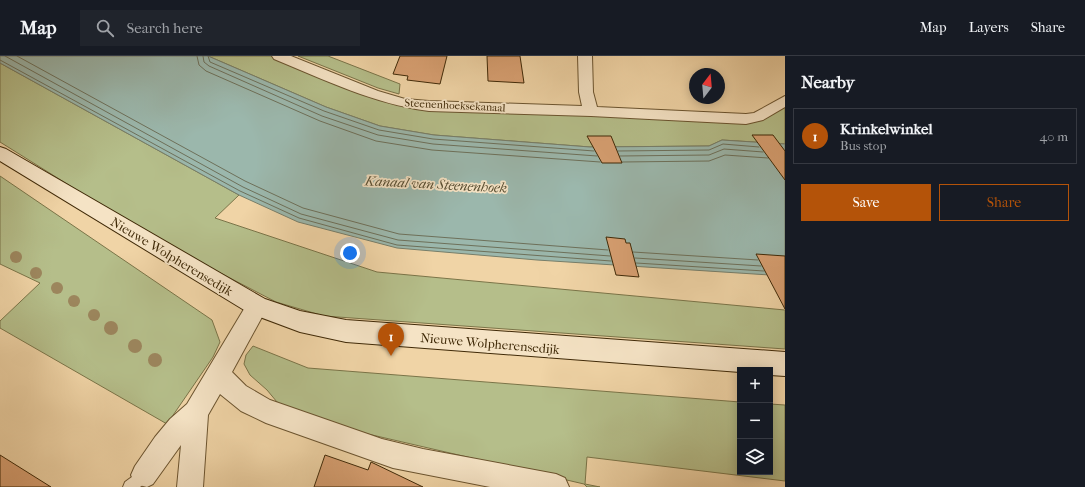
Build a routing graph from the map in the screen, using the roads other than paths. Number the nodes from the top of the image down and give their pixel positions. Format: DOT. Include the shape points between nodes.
graph roads {
  1 [pos="279,56"];
  2 [pos="585,56"];
  3 [pos="785,100"];
  4 [pos="592,111"];
  5 [pos="0,153"];
  6 [pos="257,306"];
  7 [pos="785,364"];
  8 [pos="219,374"];
  9 [pos="196,413"];
  10 [pos="137,481"];
  11 [pos="190,487"];
  12 [pos="556,487"];
  1 -- 4 [label="street, Steenenhoeksekanaal" via="373,94 404,103"];
  2 -- 4 [label="street" via="586,92"];
  3 -- 4 [label="street, Steenenhoeksekanaal" via="761,116 751,119"];
  5 -- 6 [label="street, Nieuwe Wolpherensedijk"];
  6 -- 7 [label="street, Nieuwe Wolpherensedijk" via="320,328 346,331"];
  6 -- 8 [label="street"];
  8 -- 9 [label="street"];
  8 -- 12 [label="street" via="240,398 251,404 402,458"];
  9 -- 10 [label="street" via="179,428"];
  9 -- 11 [label="street"];
}
